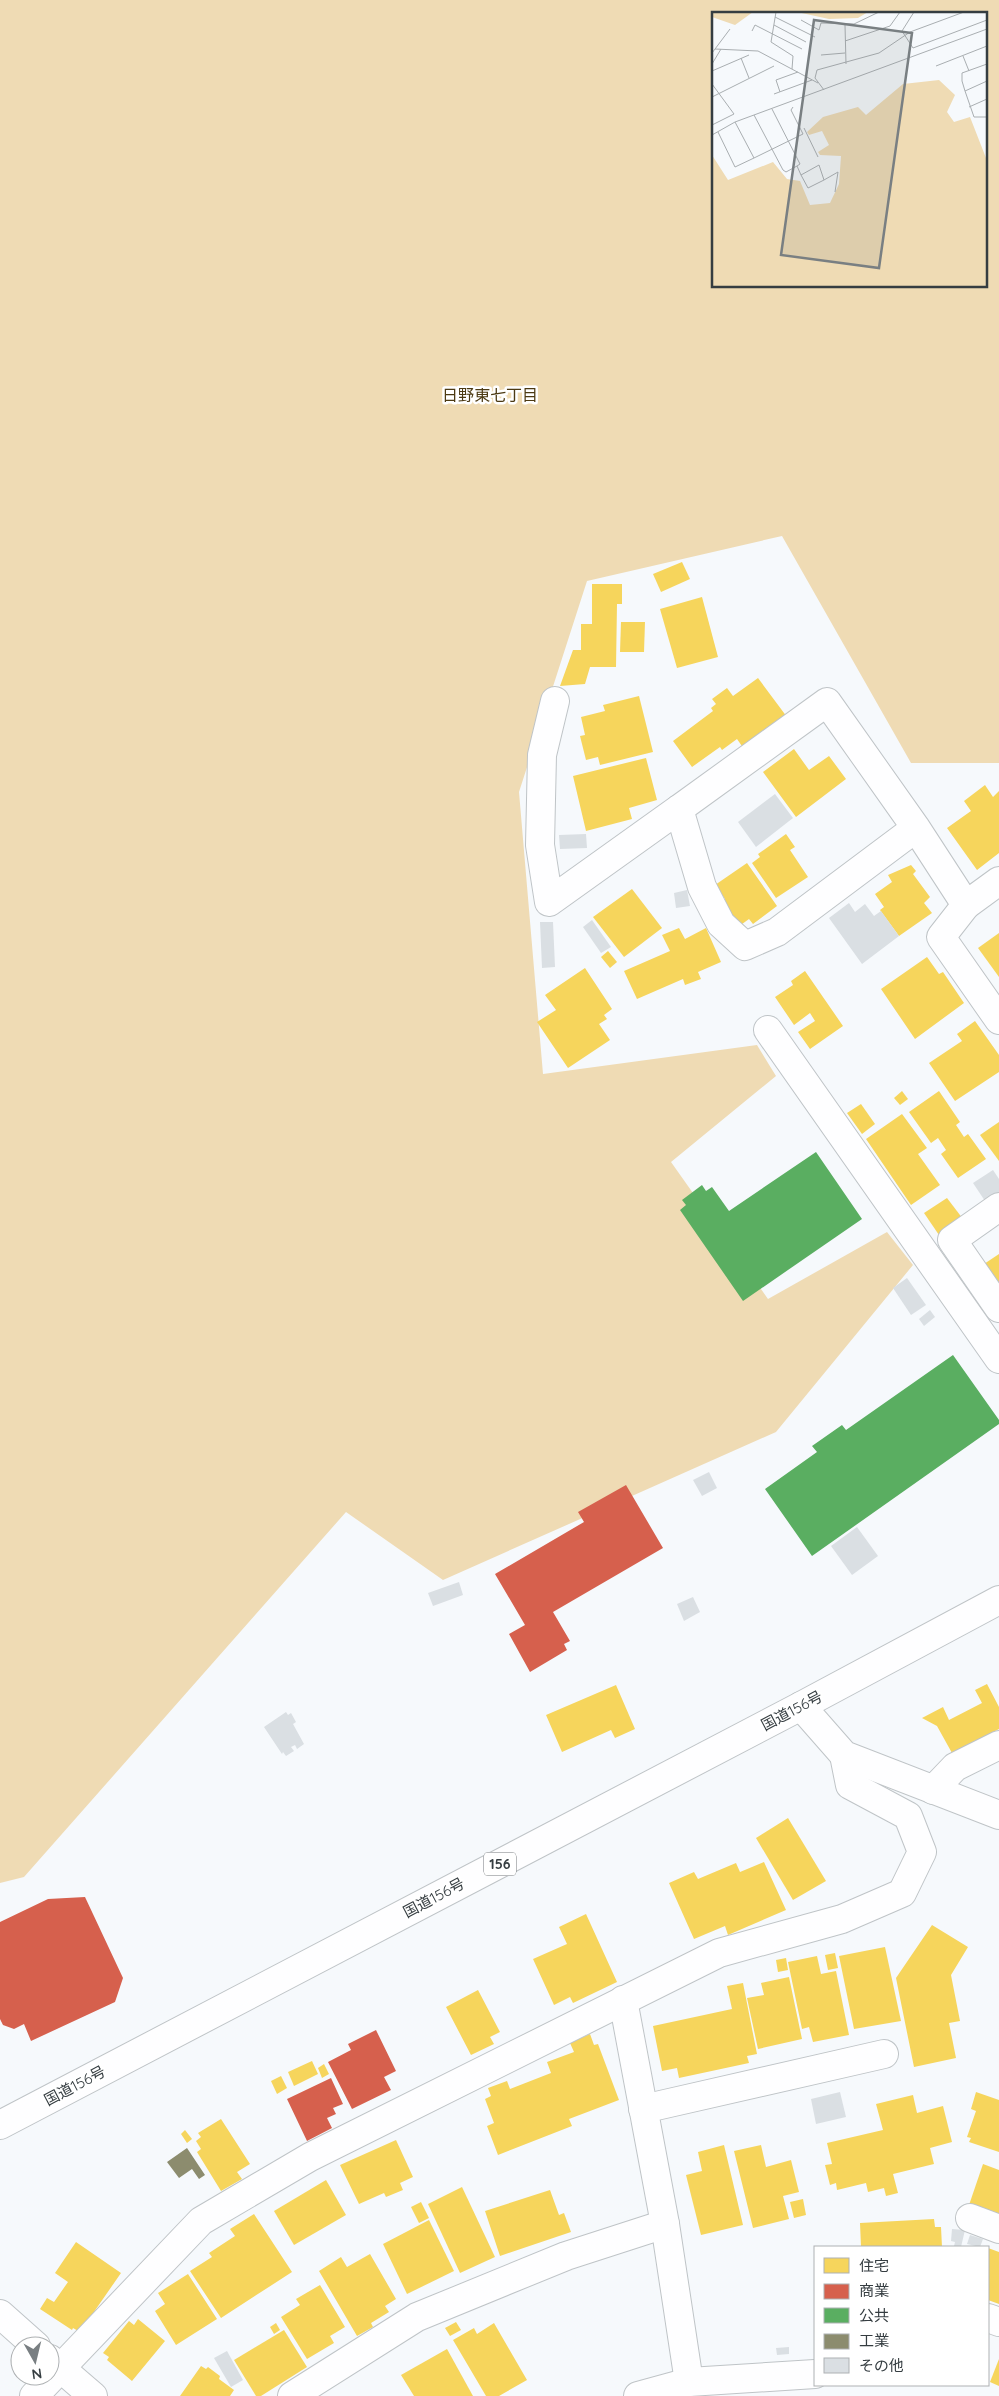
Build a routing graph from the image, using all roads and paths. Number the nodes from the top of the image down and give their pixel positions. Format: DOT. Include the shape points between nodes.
graph roads {
  1 [pos="555,701"];
  2 [pos="679,809"];
  3 [pos="916,828"];
  4 [pos="999,881"];
  5 [pos="966,905"];
  6 [pos="999,1020"];
  7 [pos="768,1030"];
  8 [pos="999,1207"];
  9 [pos="999,1308"];
  10 [pos="999,1359"];
  11 [pos="999,1600"];
  12 [pos="801,1706"];
  13 [pos="999,1745"];
  14 [pos="844,1755"];
  15 [pos="933,1790"];
  16 [pos="999,1815"];
  17 [pos="623,2000"];
  18 [pos="884,2054"];
  19 [pos="643,2109"];
  20 [pos="0,2125"];
  21 [pos="970,2218"];
  22 [pos="665,2224"];
  23 [pos="999,2229"];
  24 [pos="0,2314"];
  25 [pos="25,2336"];
  26 [pos="60,2360"];
  27 [pos="60,2367"];
  28 [pos="814,2374"];
  29 [pos="689,2382"];
  30 [pos="93,2396"];
  31 [pos="292,2396"];
  32 [pos="638,2396"];
  1 -- 2 [label="main road" via="542,755 540,845 549,902"];
  2 -- 3 [label="main road" via="827,702"];
  2 -- 3 [label="main road" via="702,887 721,924 745,946 777,932"];
  3 -- 5 [label="main road"];
  4 -- 5 [label="main road"];
  5 -- 6 [label="main road" via="941,937"];
  7 -- 10 [label="main road"];
  8 -- 9 [label="main road" via="952,1240"];
  11 -- 12 [label="main road, 国道156号 / 156"];
  12 -- 14 [label="main road"];
  12 -- 20 [label="main road, 国道156号 / 156"];
  13 -- 15 [label="main road" via="955,1767"];
  14 -- 15 [label="main road"];
  14 -- 17 [label="main road" via="850,1785 908,1816 922,1852 902,1893 842,1919 719,1953"];
  15 -- 16 [label="main road"];
  17 -- 19 [label="main road"];
  17 -- 26 [label="main road" via="310,2157 201,2221"];
  18 -- 19 [label="main road"];
  19 -- 22 [label="main road"];
  21 -- 23 [label="main road"];
  22 -- 29 [label="main road"];
  22 -- 31 [label="main road" via="566,2256 417,2317"];
  24 -- 25 [label="main road"];
  27 -- 30 [label="main road"];
  28 -- 29 [label="main road"];
  29 -- 32 [label="main road"];
}
